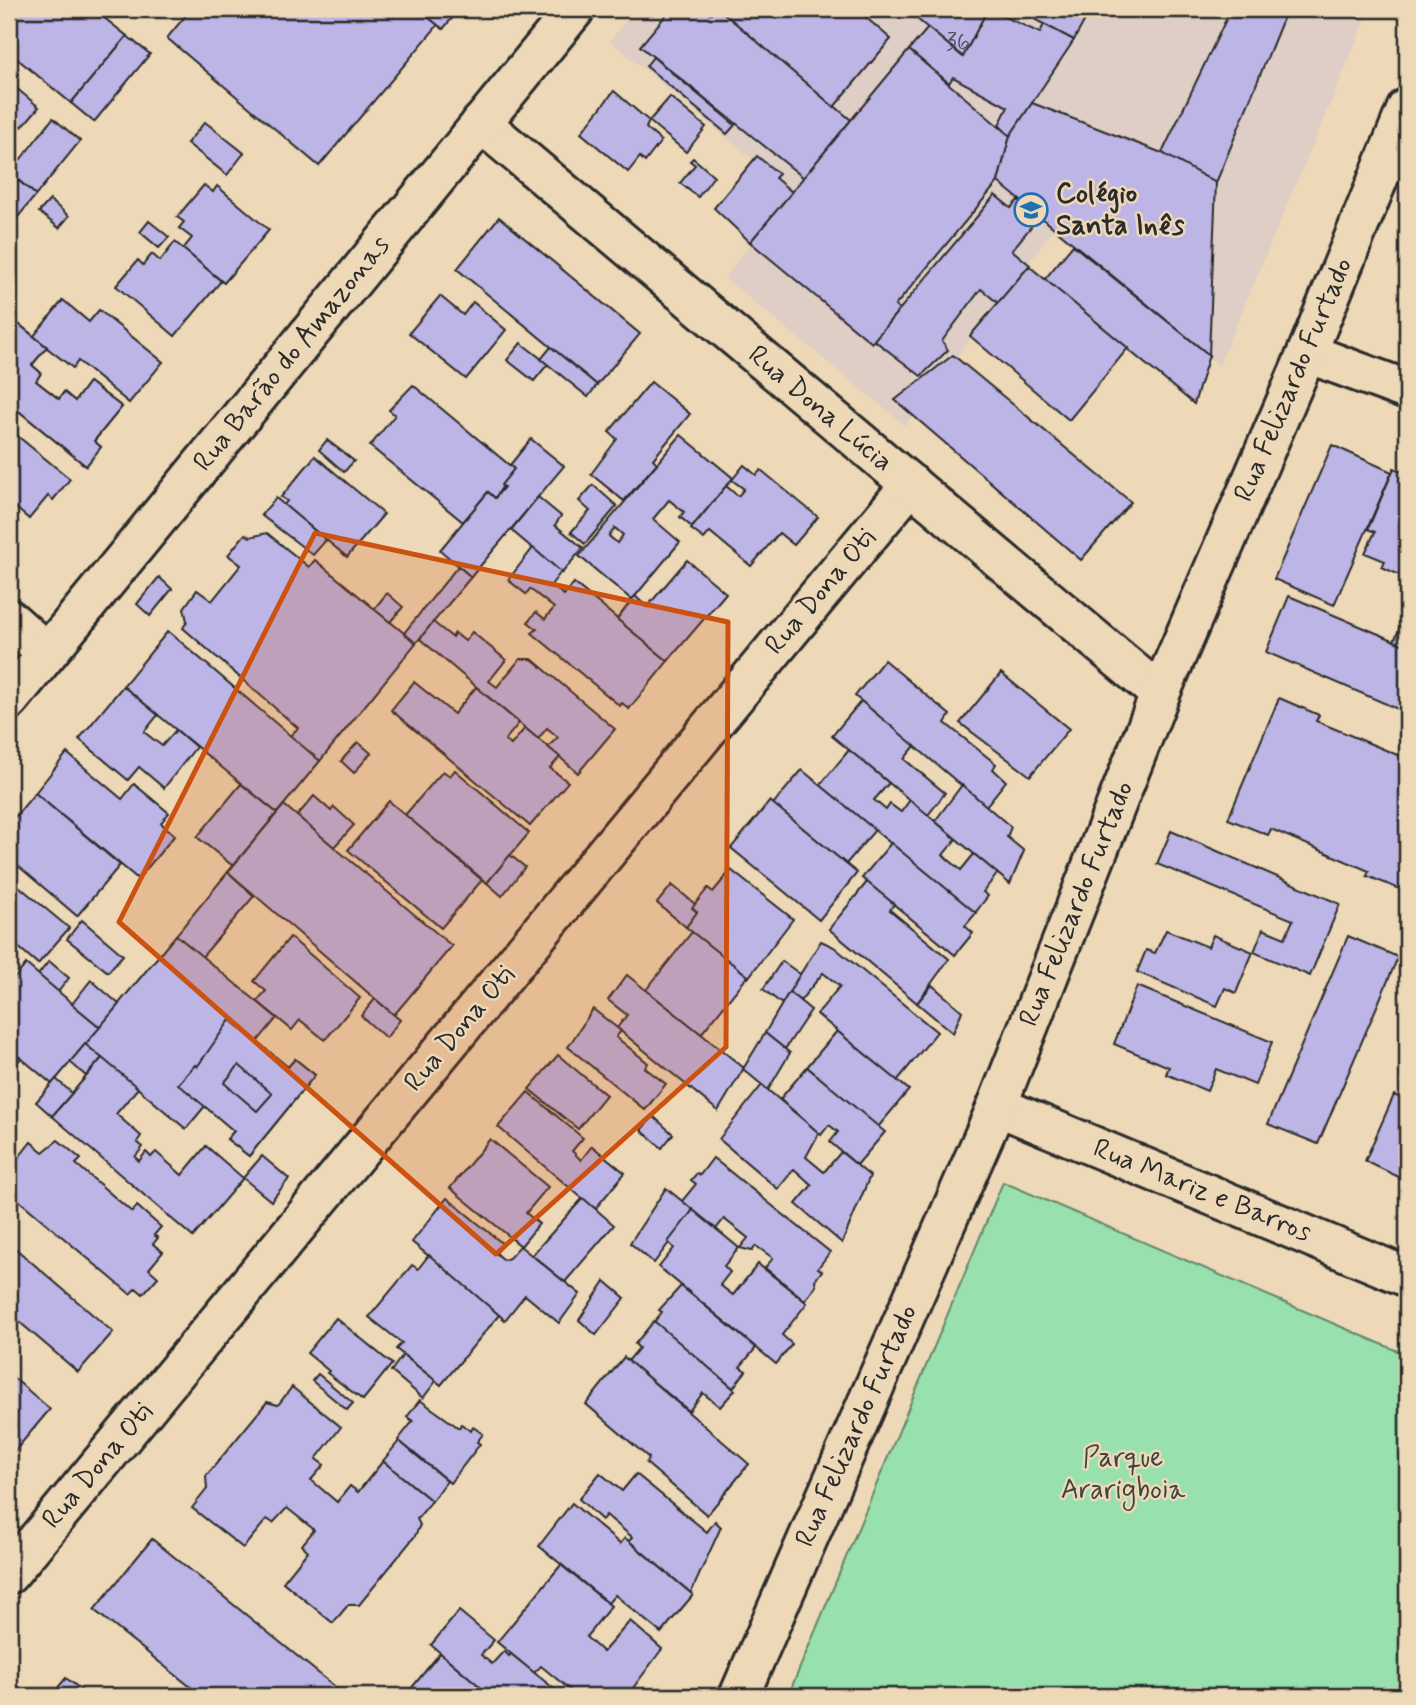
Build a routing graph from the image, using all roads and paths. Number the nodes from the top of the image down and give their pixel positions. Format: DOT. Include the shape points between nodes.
graph roads {
  1 [pos="575,9"];
  2 [pos="1407,108"];
  3 [pos="481,123"];
  4 [pos="1307,353"];
  5 [pos="1407,390"];
  6 [pos="911,485"];
  7 [pos="9,620"];
  8 [pos="47,653"];
  9 [pos="1160,694"];
  10 [pos="9,700"];
  11 [pos="997,1106"];
  12 [pos="1407,1277"];
  13 [pos="9,1574"];
  14 [pos="739,1696"];
  1 -- 3 [label="street, Rua Barão do Amazonas"];
  2 -- 4 [label="street, Rua Felizardo Furtado"];
  3 -- 6 [label="street, Rua Dona Lúcia"];
  3 -- 8 [label="street, Rua Barão do Amazonas"];
  4 -- 5 [label="street"];
  4 -- 9 [label="street, Rua Felizardo Furtado"];
  6 -- 9 [label="street, Rua Dona Lúcia"];
  6 -- 13 [label="street, Rua Dona Oti"];
  7 -- 8 [label="street"];
  8 -- 10 [label="street, Rua Barão do Amazonas"];
  9 -- 11 [label="street, Rua Felizardo Furtado"];
  11 -- 12 [label="street, Rua Mariz e Barros"];
  11 -- 14 [label="street, Rua Felizardo Furtado"];
}
